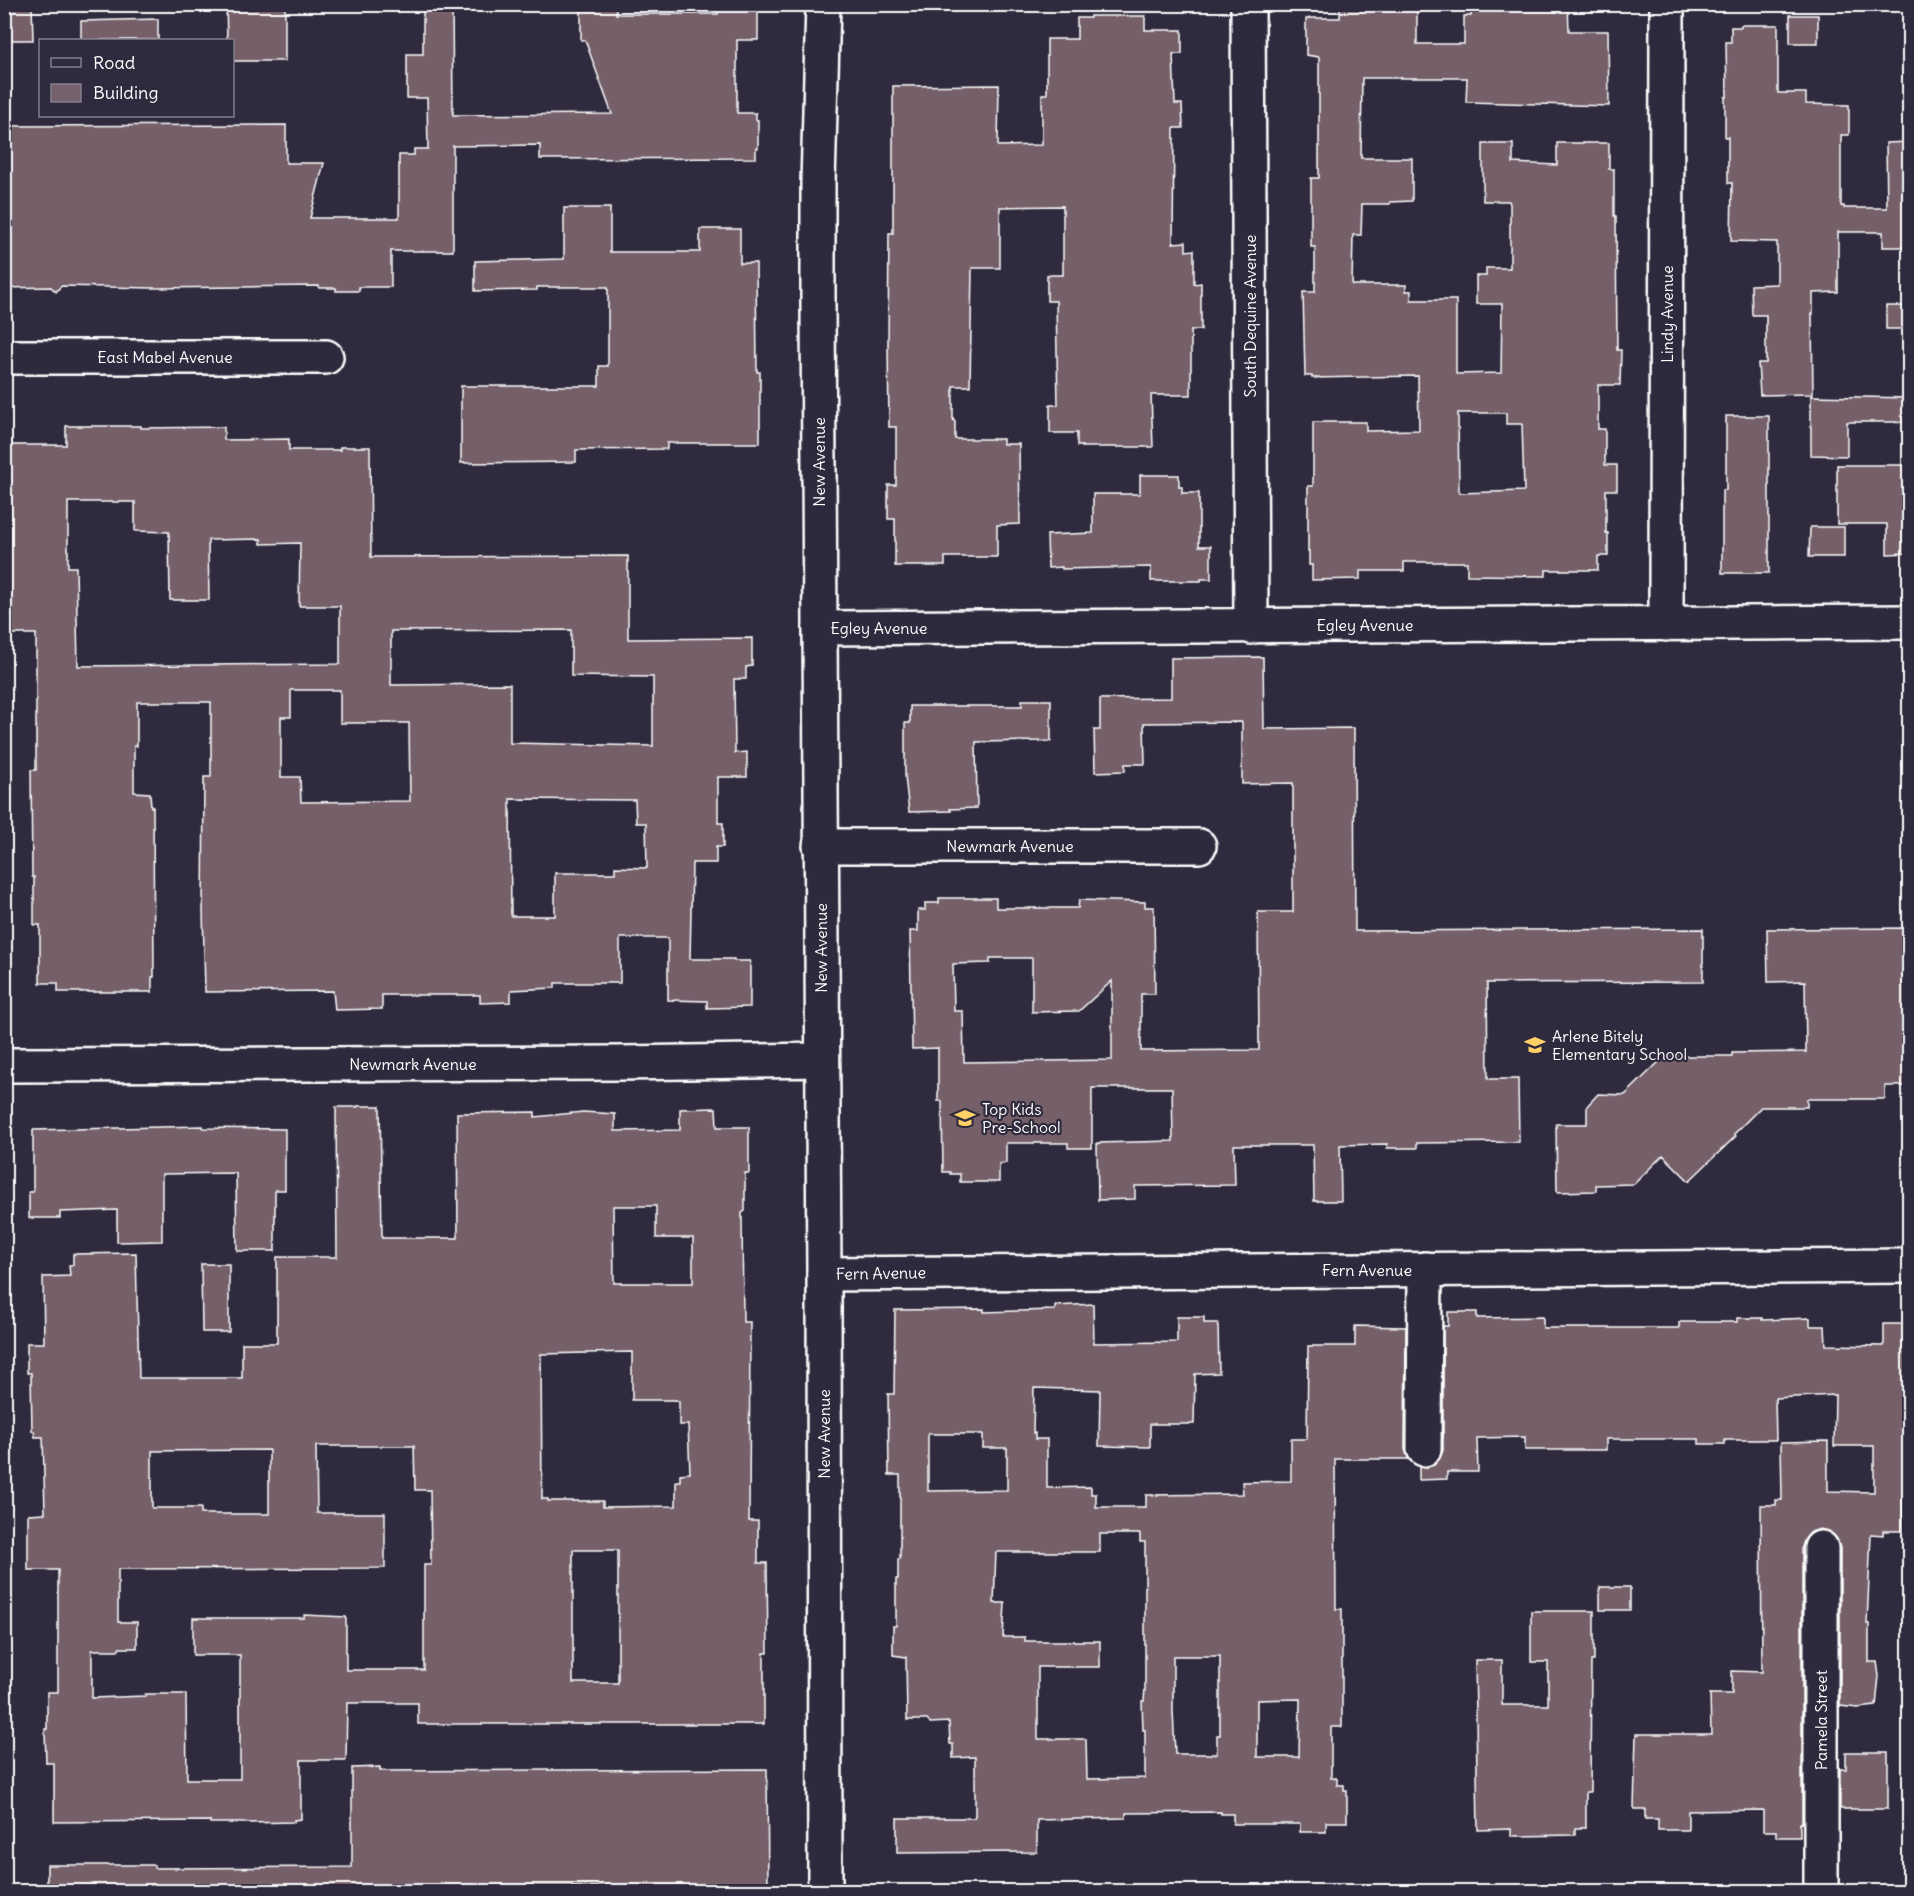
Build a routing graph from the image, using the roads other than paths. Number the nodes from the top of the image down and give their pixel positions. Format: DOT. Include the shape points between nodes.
graph roads {
  1 [pos="823,4"];
  2 [pos="1248,4"];
  3 [pos="1667,4"];
  4 [pos="4,357"];
  5 [pos="326,357"];
  6 [pos="1910,622"];
  7 [pos="1666,624"];
  8 [pos="1251,627"];
  9 [pos="820,628"];
  10 [pos="820,846"];
  11 [pos="1199,846"];
  12 [pos="822,1060"];
  13 [pos="4,1065"];
  14 [pos="1910,1266"];
  15 [pos="1425,1269"];
  16 [pos="824,1274"];
  17 [pos="1424,1449"];
  18 [pos="1821,1548"];
  19 [pos="825,1892"];
  20 [pos="1821,1892"];
  1 -- 9 [label="street, New Avenue" via="818,194"];
  2 -- 8 [label="street, South Dequine Avenue"];
  3 -- 7 [label="street, Lindy Avenue"];
  4 -- 5 [label="street, East Mabel Avenue"];
  6 -- 7 [label="street, Egley Avenue"];
  7 -- 8 [label="street, Egley Avenue"];
  8 -- 9 [label="street, Egley Avenue"];
  9 -- 10 [label="street, New Avenue"];
  10 -- 11 [label="street, Newmark Avenue"];
  10 -- 12 [label="street, New Avenue"];
  12 -- 13 [label="street, Newmark Avenue"];
  12 -- 16 [label="street, New Avenue"];
  14 -- 15 [label="street, Fern Avenue"];
  15 -- 16 [label="street, Fern Avenue"];
  15 -- 17 [label="street"];
  16 -- 19 [label="street, New Avenue"];
  18 -- 20 [label="street, Pamela Street"];
}
